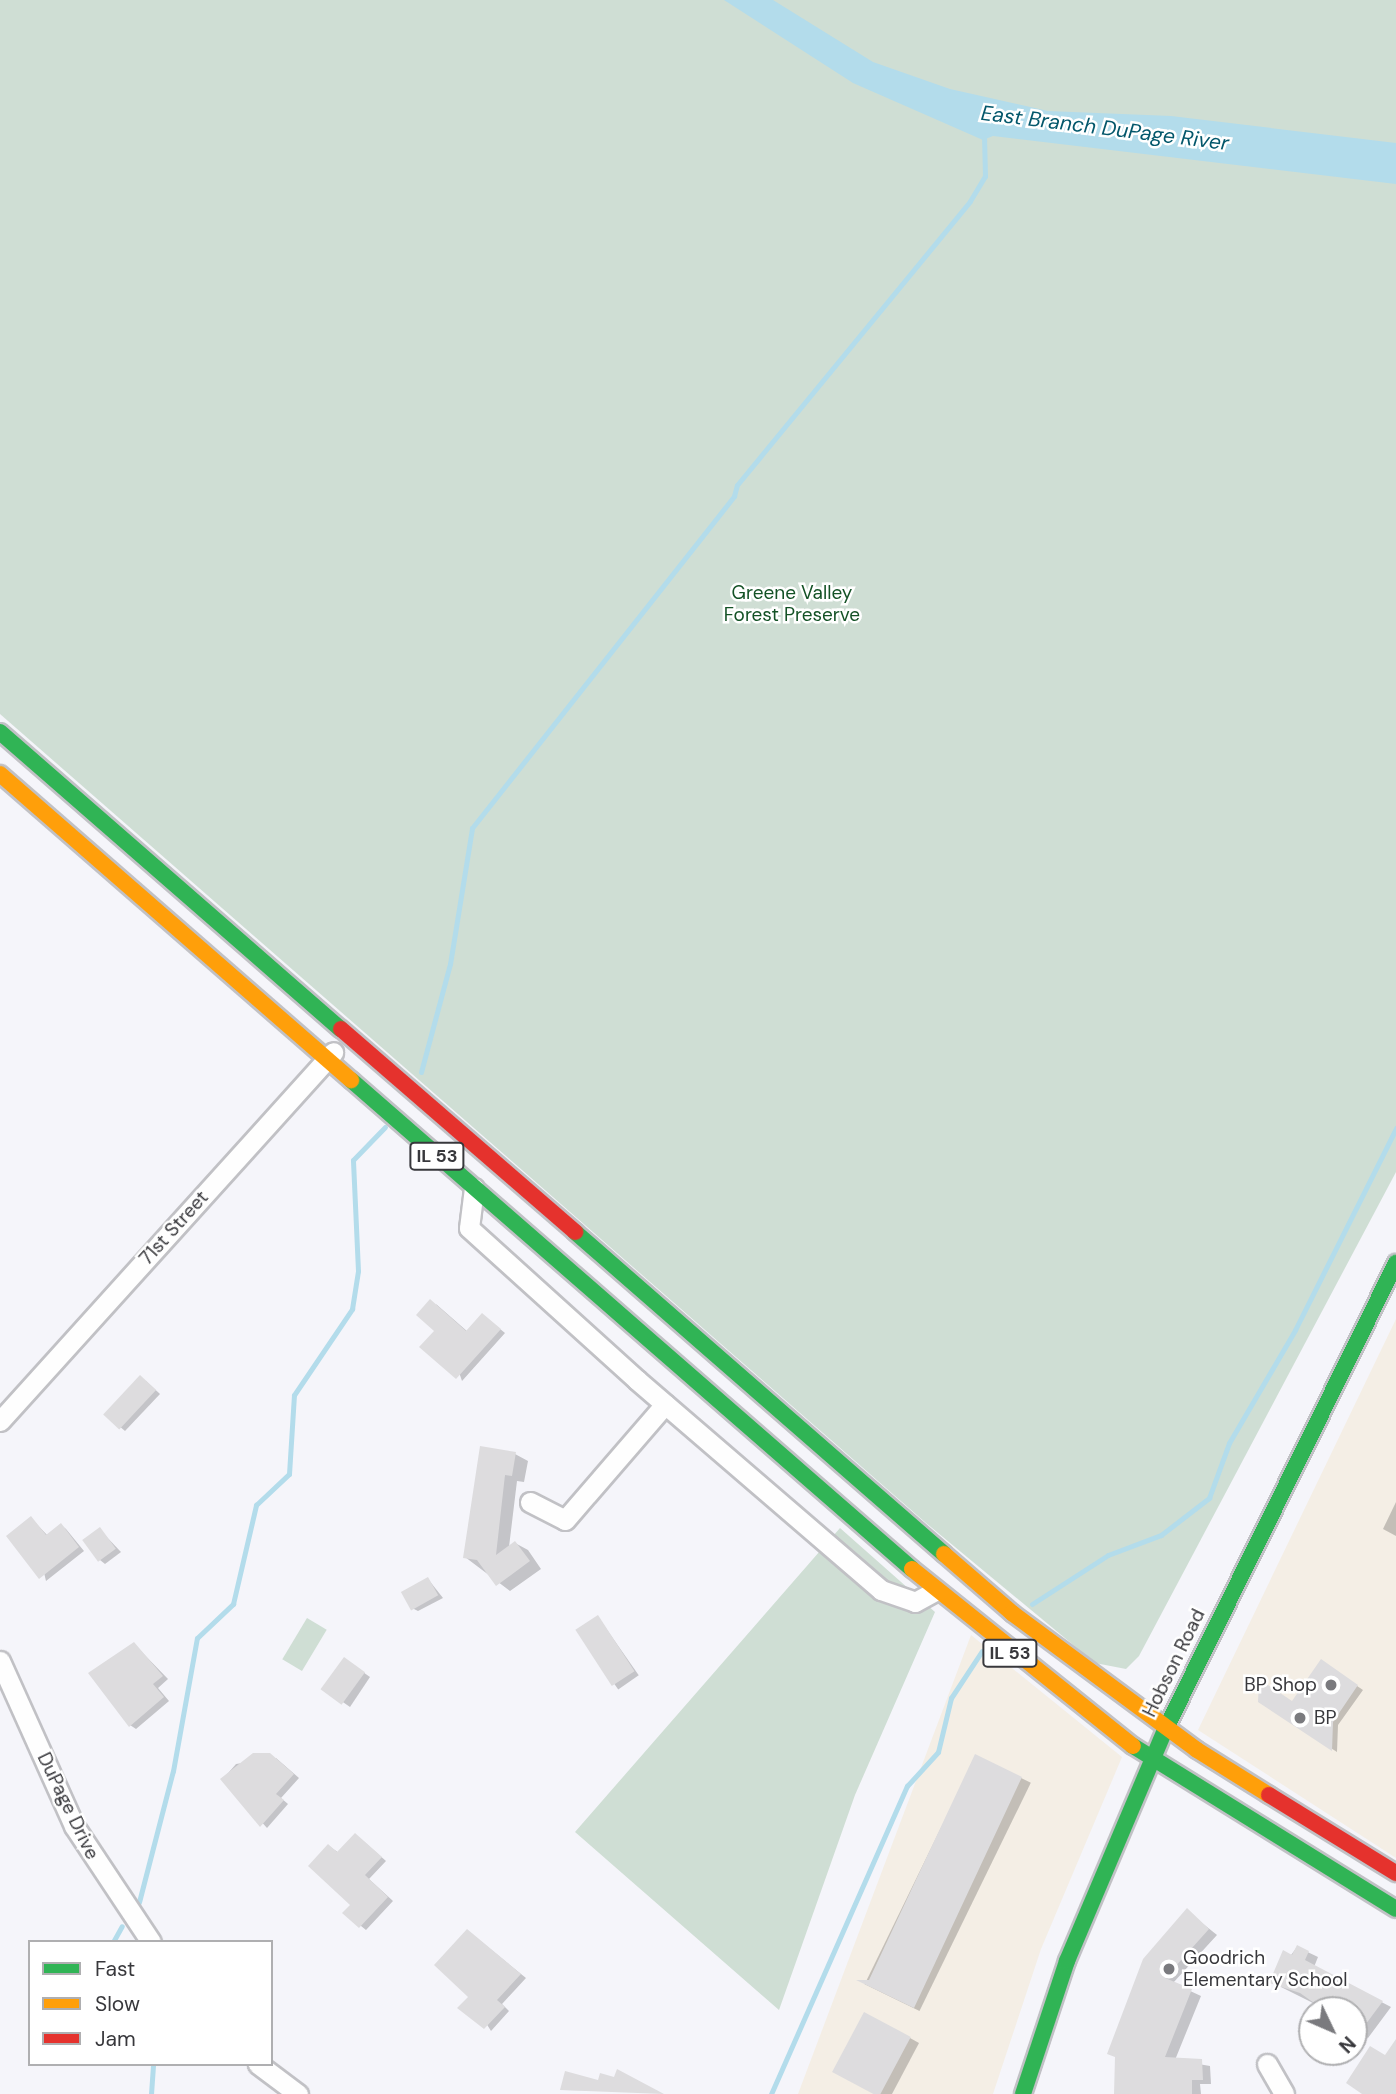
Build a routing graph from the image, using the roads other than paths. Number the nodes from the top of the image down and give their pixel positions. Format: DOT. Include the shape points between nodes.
graph roads {
  1 [pos="0,732"];
  2 [pos="0,774"];
  3 [pos="348,1036"];
  4 [pos="326,1060"];
  5 [pos="474,1188"];
  6 [pos="1395,1266"];
  7 [pos="665,1404"];
  8 [pos="0,1421"];
  9 [pos="530,1502"];
  10 [pos="934,1591"];
  11 [pos="0,1661"];
  12 [pos="1166,1728"];
  13 [pos="1153,1760"];
  14 [pos="1396,1873"];
  15 [pos="1396,1909"];
  16 [pos="150,1940"];
  17 [pos="1267,2064"];
  18 [pos="261,2066"];
  19 [pos="298,2094"];
  20 [pos="1023,2094"];
  21 [pos="1284,2094"];
  1 -- 3 [label="main road, IL 53"];
  2 -- 4 [label="main road, IL 53"];
  3 -- 4 [label="street, 71st Street"];
  3 -- 12 [label="main road, IL 53" via="913,1530 1084,1670"];
  4 -- 5 [label="main road, IL 53"];
  4 -- 8 [label="street, 71st Street"];
  5 -- 7 [label="street" via="469,1227"];
  5 -- 10 [label="main road, IL 53"];
  6 -- 12 [label="main road, Hobson Road"];
  7 -- 9 [label="street" via="565,1520"];
  7 -- 10 [label="street" via="881,1590 915,1602"];
  10 -- 13 [label="main road, IL 53"];
  11 -- 16 [label="street, DuPage Drive" via="74,1826"];
  12 -- 13 [label="main road, Hobson Road"];
  12 -- 14 [label="main road, IL 53"];
  13 -- 15 [label="main road, IL 53"];
  13 -- 20 [label="main road, Hobson Road" via="1067,1961"];
  17 -- 21 [label="street"];
  18 -- 19 [label="street"];
}
